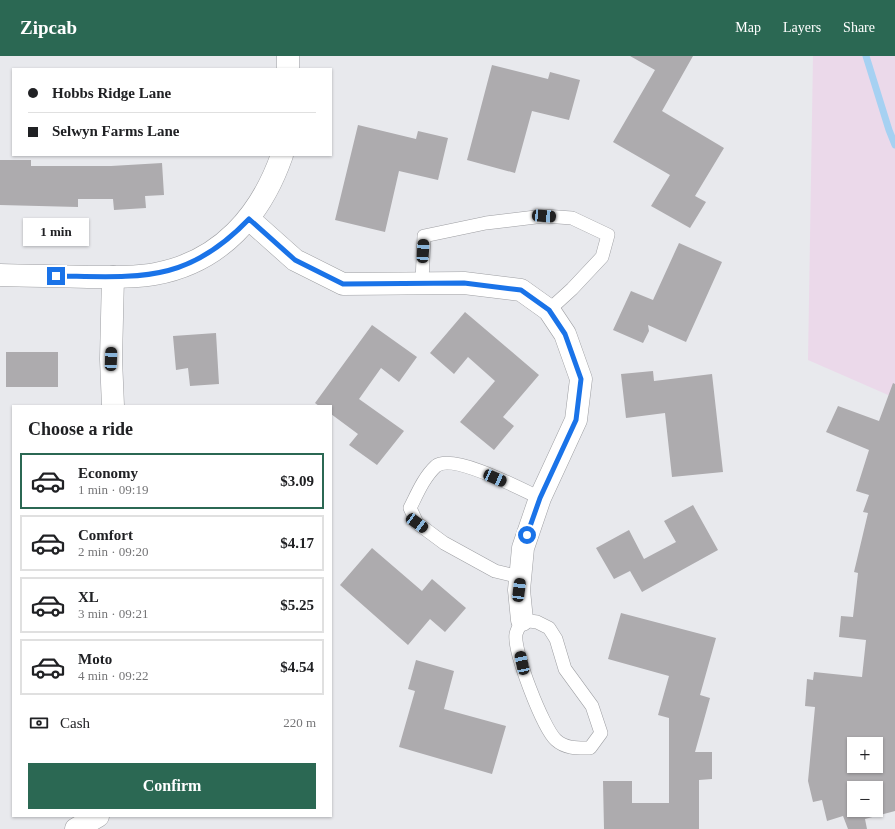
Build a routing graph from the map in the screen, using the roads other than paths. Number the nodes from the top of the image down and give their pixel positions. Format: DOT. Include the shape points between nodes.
graph roads {
  1 [pos="288,56"];
  2 [pos="288,68"];
  3 [pos="282,156"];
  4 [pos="249,219"];
  5 [pos="0,275"];
  6 [pos="113,277"];
  7 [pos="422,282"];
  8 [pos="549,310"];
  9 [pos="113,405"];
  10 [pos="540,498"];
  11 [pos="520,576"];
  12 [pos="522,620"];
  13 [pos="96,817"];
  14 [pos="76,829"];
  1 -- 2 [label="street"];
  3 -- 4 [label="street" via="269,189"];
  4 -- 6 [label="street" via="205,256 173,270 138,277"];
  4 -- 7 [label="street" via="295,260 343,284"];
  5 -- 6 [label="street"];
  6 -- 9 [label="street"];
  7 -- 8 [label="street" via="464,283 521,290"];
  7 -- 8 [label="lane" via="424,236 486,223 544,216 572,218 608,235 602,257"];
  8 -- 10 [label="street" via="565,334 581,379 576,420"];
  10 -- 11 [label="street" via="523,548"];
  10 -- 11 [label="lane" via="473,468 451,462 437,465 410,508 417,523 444,543 495,571"];
  11 -- 12 [label="street"];
  12 -- 12 [label="lane" via="516,635 534,703 555,739 569,748 590,748 601,733 592,706 565,669 556,639 549,628 537,622"];
  13 -- 14 [label="street"];
}
